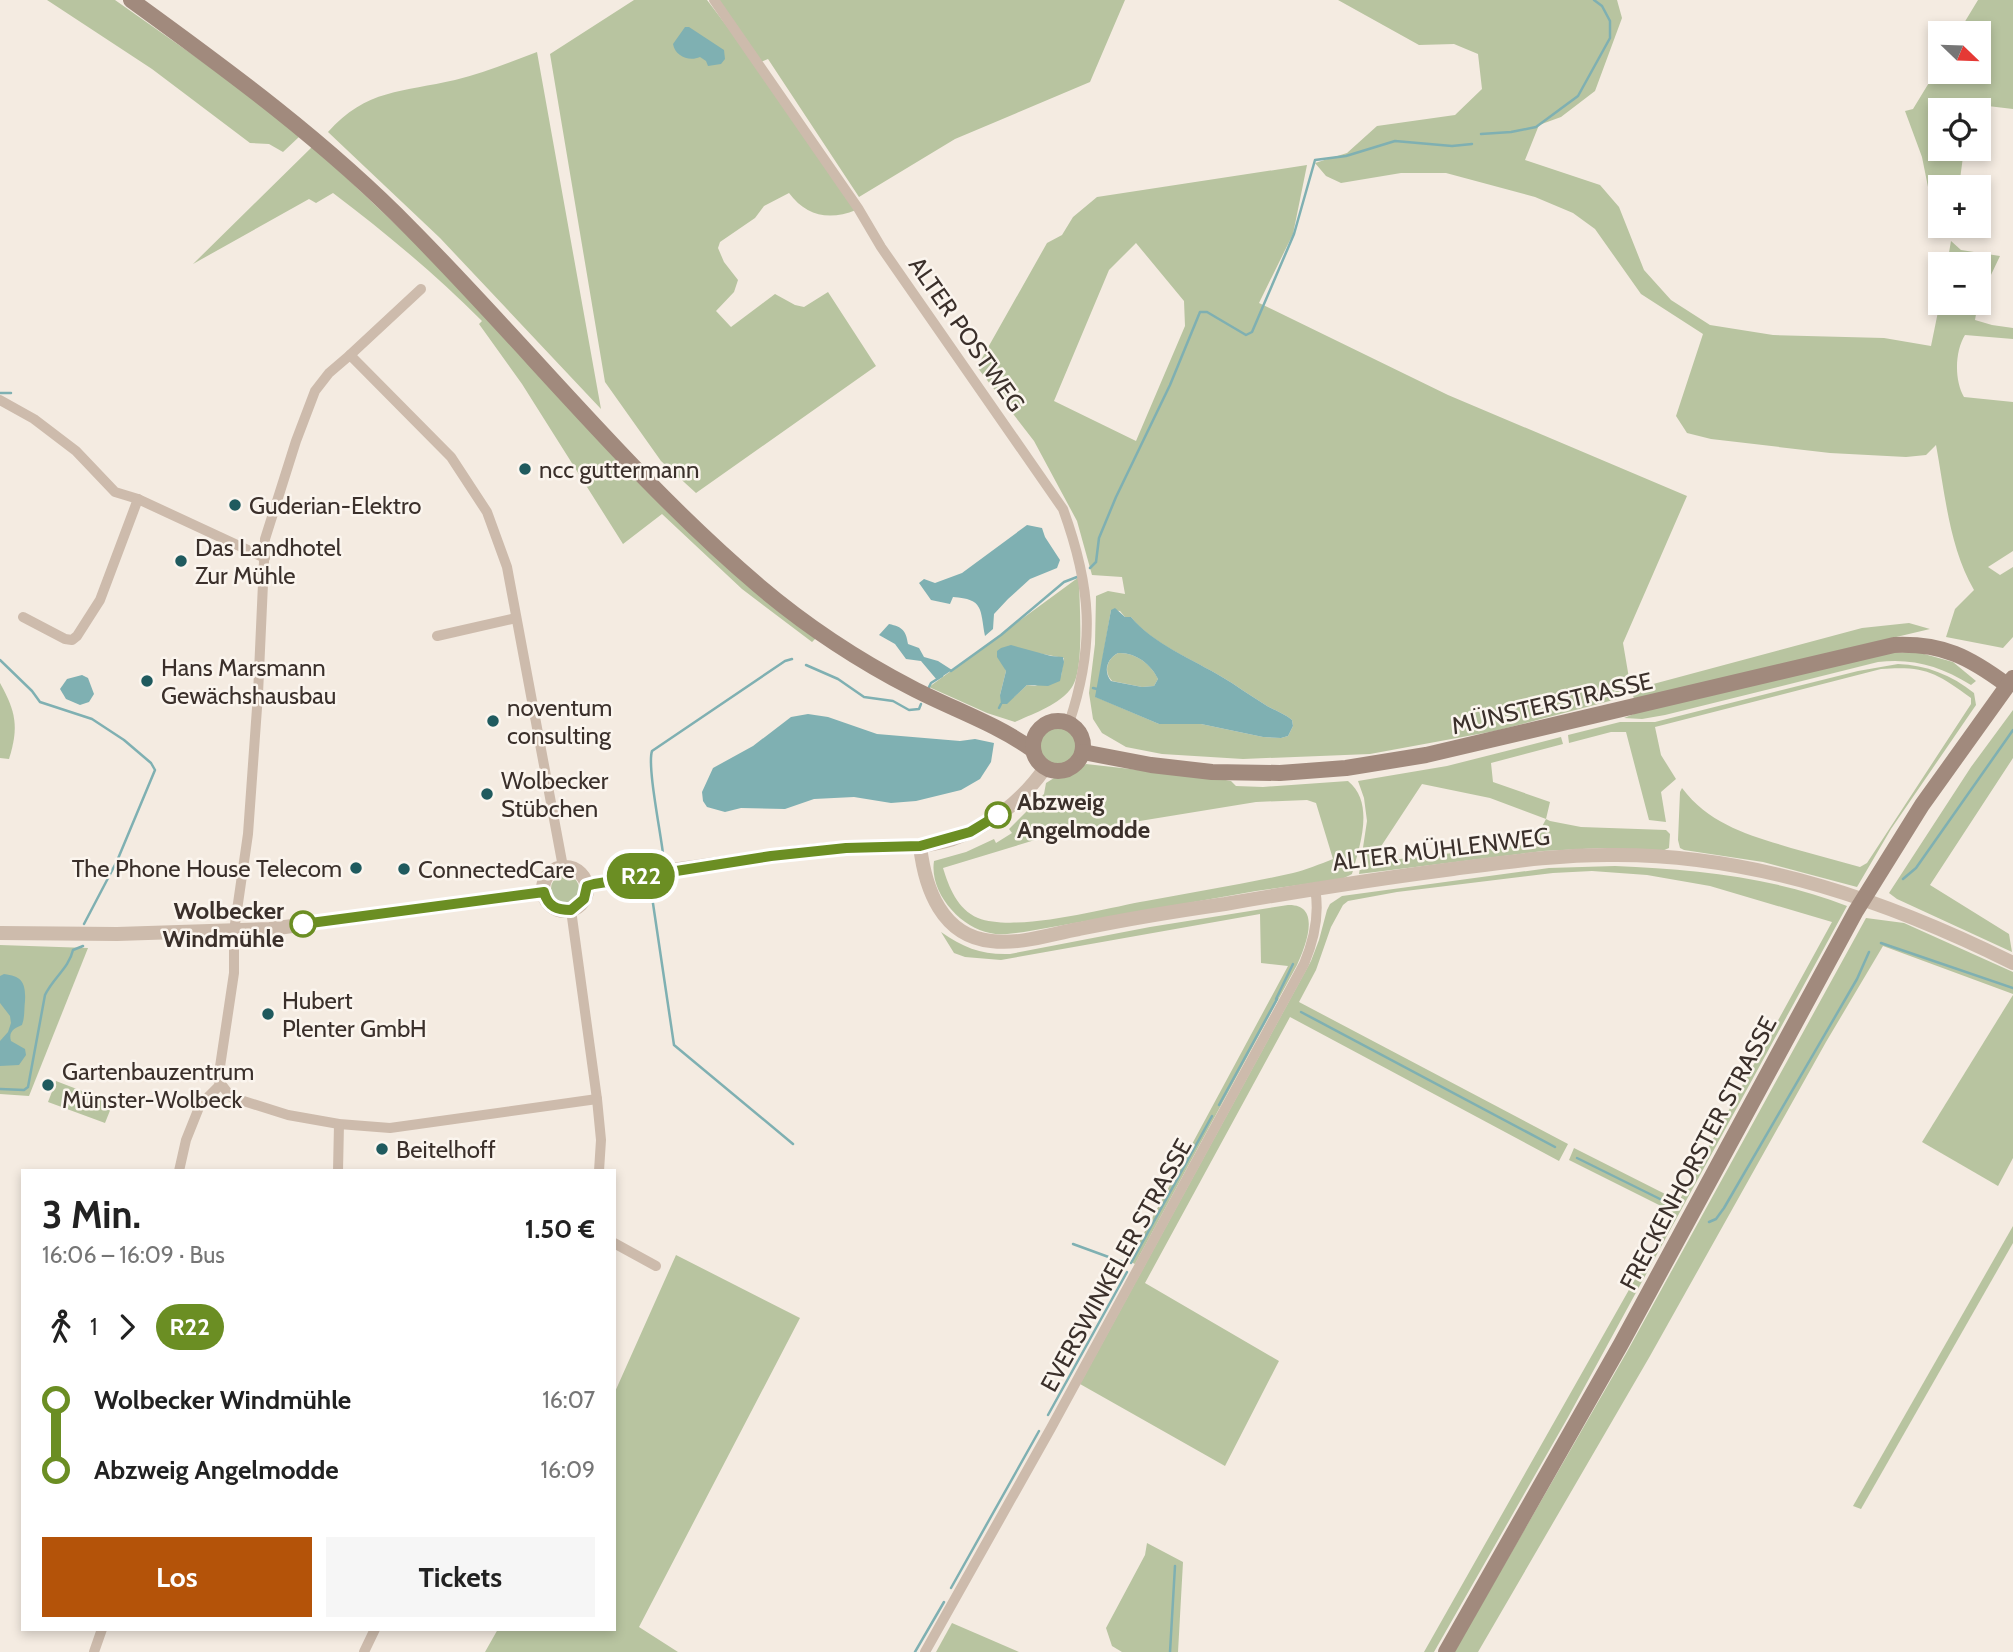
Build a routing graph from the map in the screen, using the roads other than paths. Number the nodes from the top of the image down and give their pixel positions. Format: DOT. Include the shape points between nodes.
graph roads {
  1 [pos="131,0"];
  2 [pos="714,0"];
  3 [pos="421,289"];
  4 [pos="349,355"];
  5 [pos="1,402"];
  6 [pos="138,499"];
  7 [pos="265,558"];
  8 [pos="23,617"];
  9 [pos="516,618"];
  10 [pos="437,636"];
  11 [pos="2010,682"];
  12 [pos="1069,723"];
  13 [pos="996,726"];
  14 [pos="1039,729"];
  15 [pos="1033,750"];
  16 [pos="1083,752"];
  17 [pos="1045,768"];
  18 [pos="920,846"];
  19 [pos="563,867"];
  20 [pos="587,886"];
  21 [pos="1315,889"];
  22 [pos="544,892"];
  23 [pos="571,910"];
  24 [pos="234,931"];
  25 [pos="0,933"];
  26 [pos="2013,963"];
  27 [pos="221,1084"];
  28 [pos="597,1100"];
  29 [pos="340,1124"];
  30 [pos="179,1169"];
  31 [pos="338,1169"];
  32 [pos="599,1169"];
  33 [pos="616,1244"];
  34 [pos="656,1266"];
  35 [pos="101,1631"];
  36 [pos="374,1631"];
  37 [pos="94,1652"];
  38 [pos="364,1652"];
  39 [pos="925,1652"];
  40 [pos="1446,1652"];
  1 -- 13 [label="main road" via="245,83 345,166 410,227 645,479 760,587 881,671"];
  2 -- 12 [label="street, ALTER POSTWEG" via="1063,509 1086,590 1084,671"];
  3 -- 4 [label="street"];
  4 -- 7 [label="street" via="329,373 311,400 269,521"];
  4 -- 9 [label="street" via="451,457 487,512 508,567"];
  5 -- 6 [label="street" via="34,419 76,451 115,492"];
  6 -- 7 [label="street"];
  6 -- 8 [label="street" via="100,600 77,636 65,639"];
  7 -- 24 [label="street" via="248,834"];
  9 -- 10 [label="street"];
  9 -- 19 [label="street"];
  11 -- 16 [label="main road, MÜNSTERSTRASSE" via="1952,651 1894,645 1426,755 1346,768 1212,772"];
  11 -- 40 [label="main road, FRECKENHORSTER STRASSE" via="1922,805 1856,911 1614,1356"];
  12 -- 14 [label="main road" via="1053,721"];
  12 -- 16 [label="main road" via="1081,735"];
  13 -- 14 [label="main road"];
  13 -- 15 [label="main road"];
  14 -- 15 [label="main road"];
  15 -- 17 [label="main road"];
  16 -- 17 [label="main road" via="1068,770"];
  17 -- 18 [label="street" via="1028,790 984,824"];
  18 -- 20 [label="street" via="771,856"];
  18 -- 21 [label="street, ALTER MÜHLENWEG" via="930,892 944,916 962,932 993,942"];
  19 -- 20 [label="street" via="576,870"];
  19 -- 22 [label="street" via="547,878"];
  20 -- 23 [label="street" via="584,899"];
  21 -- 26 [label="street, ALTER MÜHLENWEG" via="1511,861 1619,855 1673,858 1734,866 1835,889 1943,929"];
  21 -- 39 [label="street, EVERSWINKELER STRASSE" via="1316,923 1304,964"];
  22 -- 23 [label="street" via="554,908"];
  22 -- 24 [label="street"];
  23 -- 28 [label="street"];
  24 -- 25 [label="street"];
  24 -- 27 [label="street" via="234,973"];
  27 -- 29 [label="street" via="231,1097 288,1115"];
  27 -- 30 [label="street" via="200,1105"];
  28 -- 29 [label="street" via="390,1128"];
  28 -- 32 [label="street"];
  29 -- 31 [label="street"];
  33 -- 34 [label="street"];
  35 -- 37 [label="street"];
  36 -- 38 [label="street"];
}
